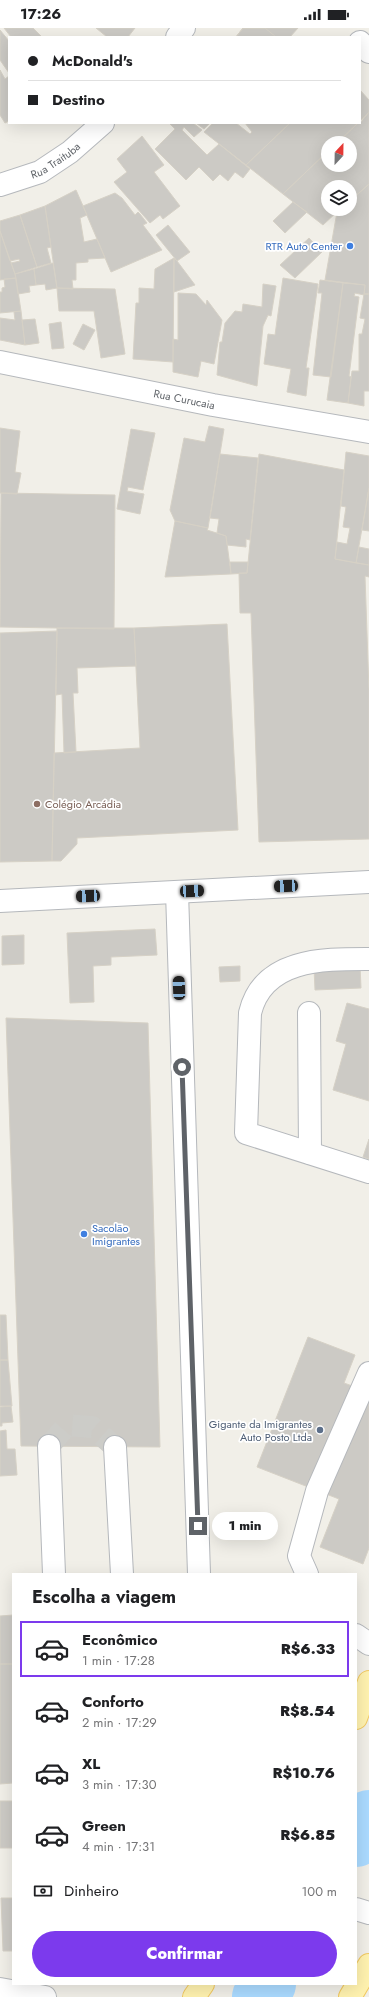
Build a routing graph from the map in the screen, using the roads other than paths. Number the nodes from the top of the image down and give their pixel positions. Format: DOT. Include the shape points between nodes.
graph roads {
  1 [pos="184,28"];
  2 [pos="347,28"];
  3 [pos="178,36"];
  4 [pos="355,36"];
  5 [pos="361,43"];
  6 [pos="369,52"];
  7 [pos="102,124"];
  8 [pos="0,185"];
  9 [pos="0,362"];
  10 [pos="369,432"];
  11 [pos="369,882"];
  12 [pos="177,892"];
  13 [pos="0,901"];
  14 [pos="369,959"];
  15 [pos="309,1013"];
  16 [pos="310,1153"];
  17 [pos="369,1172"];
  18 [pos="369,1373"];
  19 [pos="49,1446"];
  20 [pos="115,1447"];
  21 [pos="54,1573"];
  22 [pos="122,1573"];
  23 [pos="199,1573"];
  24 [pos="307,1573"];
  25 [pos="357,1636"];
  26 [pos="369,1644"];
  27 [pos="369,1682"];
  28 [pos="357,1715"];
  29 [pos="12,1983"];
  30 [pos="0,1985"];
  31 [pos="202,1985"];
  32 [pos="0,1989"];
  33 [pos="45,1997"];
  34 [pos="194,1997"];
  1 -- 3 [label="street"];
  2 -- 4 [label="street"];
  5 -- 6 [label="street"];
  7 -- 8 [label="street, Rua Traituba" via="70,152 40,172"];
  9 -- 10 [label="street, Rua Curucaia" via="213,405"];
  11 -- 12 [label="street"];
  12 -- 13 [label="street"];
  12 -- 23 [label="street"];
  14 -- 16 [label="street" via="335,958 306,962 288,968 272,978 253,1002 250,1013 246,1133"];
  15 -- 16 [label="street"];
  16 -- 17 [label="street"];
  18 -- 24 [label="street" via="317,1491 299,1556"];
  19 -- 21 [label="street"];
  20 -- 22 [label="street"];
  25 -- 26 [label="street"];
  27 -- 28 [label="main road"];
  29 -- 30 [label="street"];
  31 -- 34 [label="main road"];
  32 -- 33 [label="street"];
}
